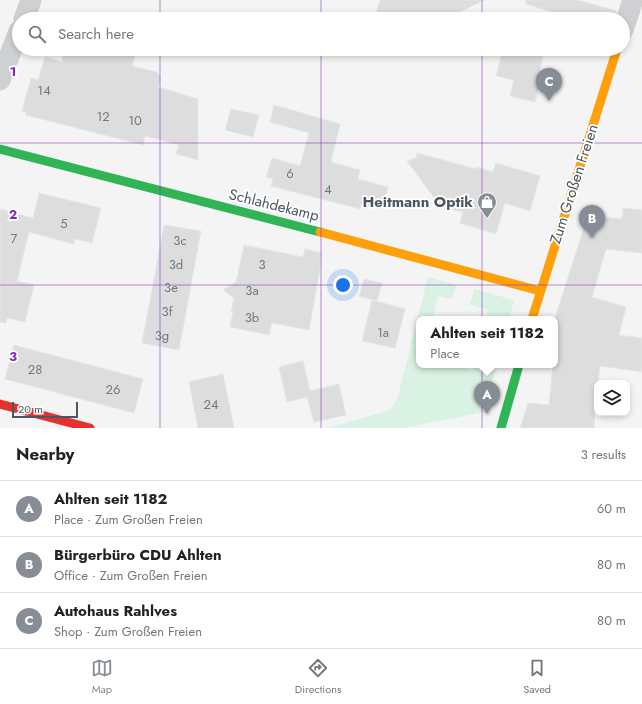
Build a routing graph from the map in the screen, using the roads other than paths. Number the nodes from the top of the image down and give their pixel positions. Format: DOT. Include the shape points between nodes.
graph roads {
  1 [pos="31,0"];
  2 [pos="633,0"];
  3 [pos="27,12"];
  4 [pos="629,12"];
  5 [pos="12,49"];
  6 [pos="615,56"];
  7 [pos="0,80"];
  8 [pos="0,149"];
  9 [pos="540,291"];
  10 [pos="533,316"];
  11 [pos="518,368"];
  12 [pos="0,404"];
  13 [pos="90,428"];
  14 [pos="501,428"];
  1 -- 3 [label="street"];
  2 -- 4 [label="street"];
  5 -- 7 [label="street"];
  6 -- 9 [label="street, Zum Großen Freien"];
  8 -- 9 [label="street, Schlahdekamp" via="408,254"];
  9 -- 10 [label="street, Zum Großen Freien"];
  11 -- 14 [label="street"];
  12 -- 13 [label="street"];
}
